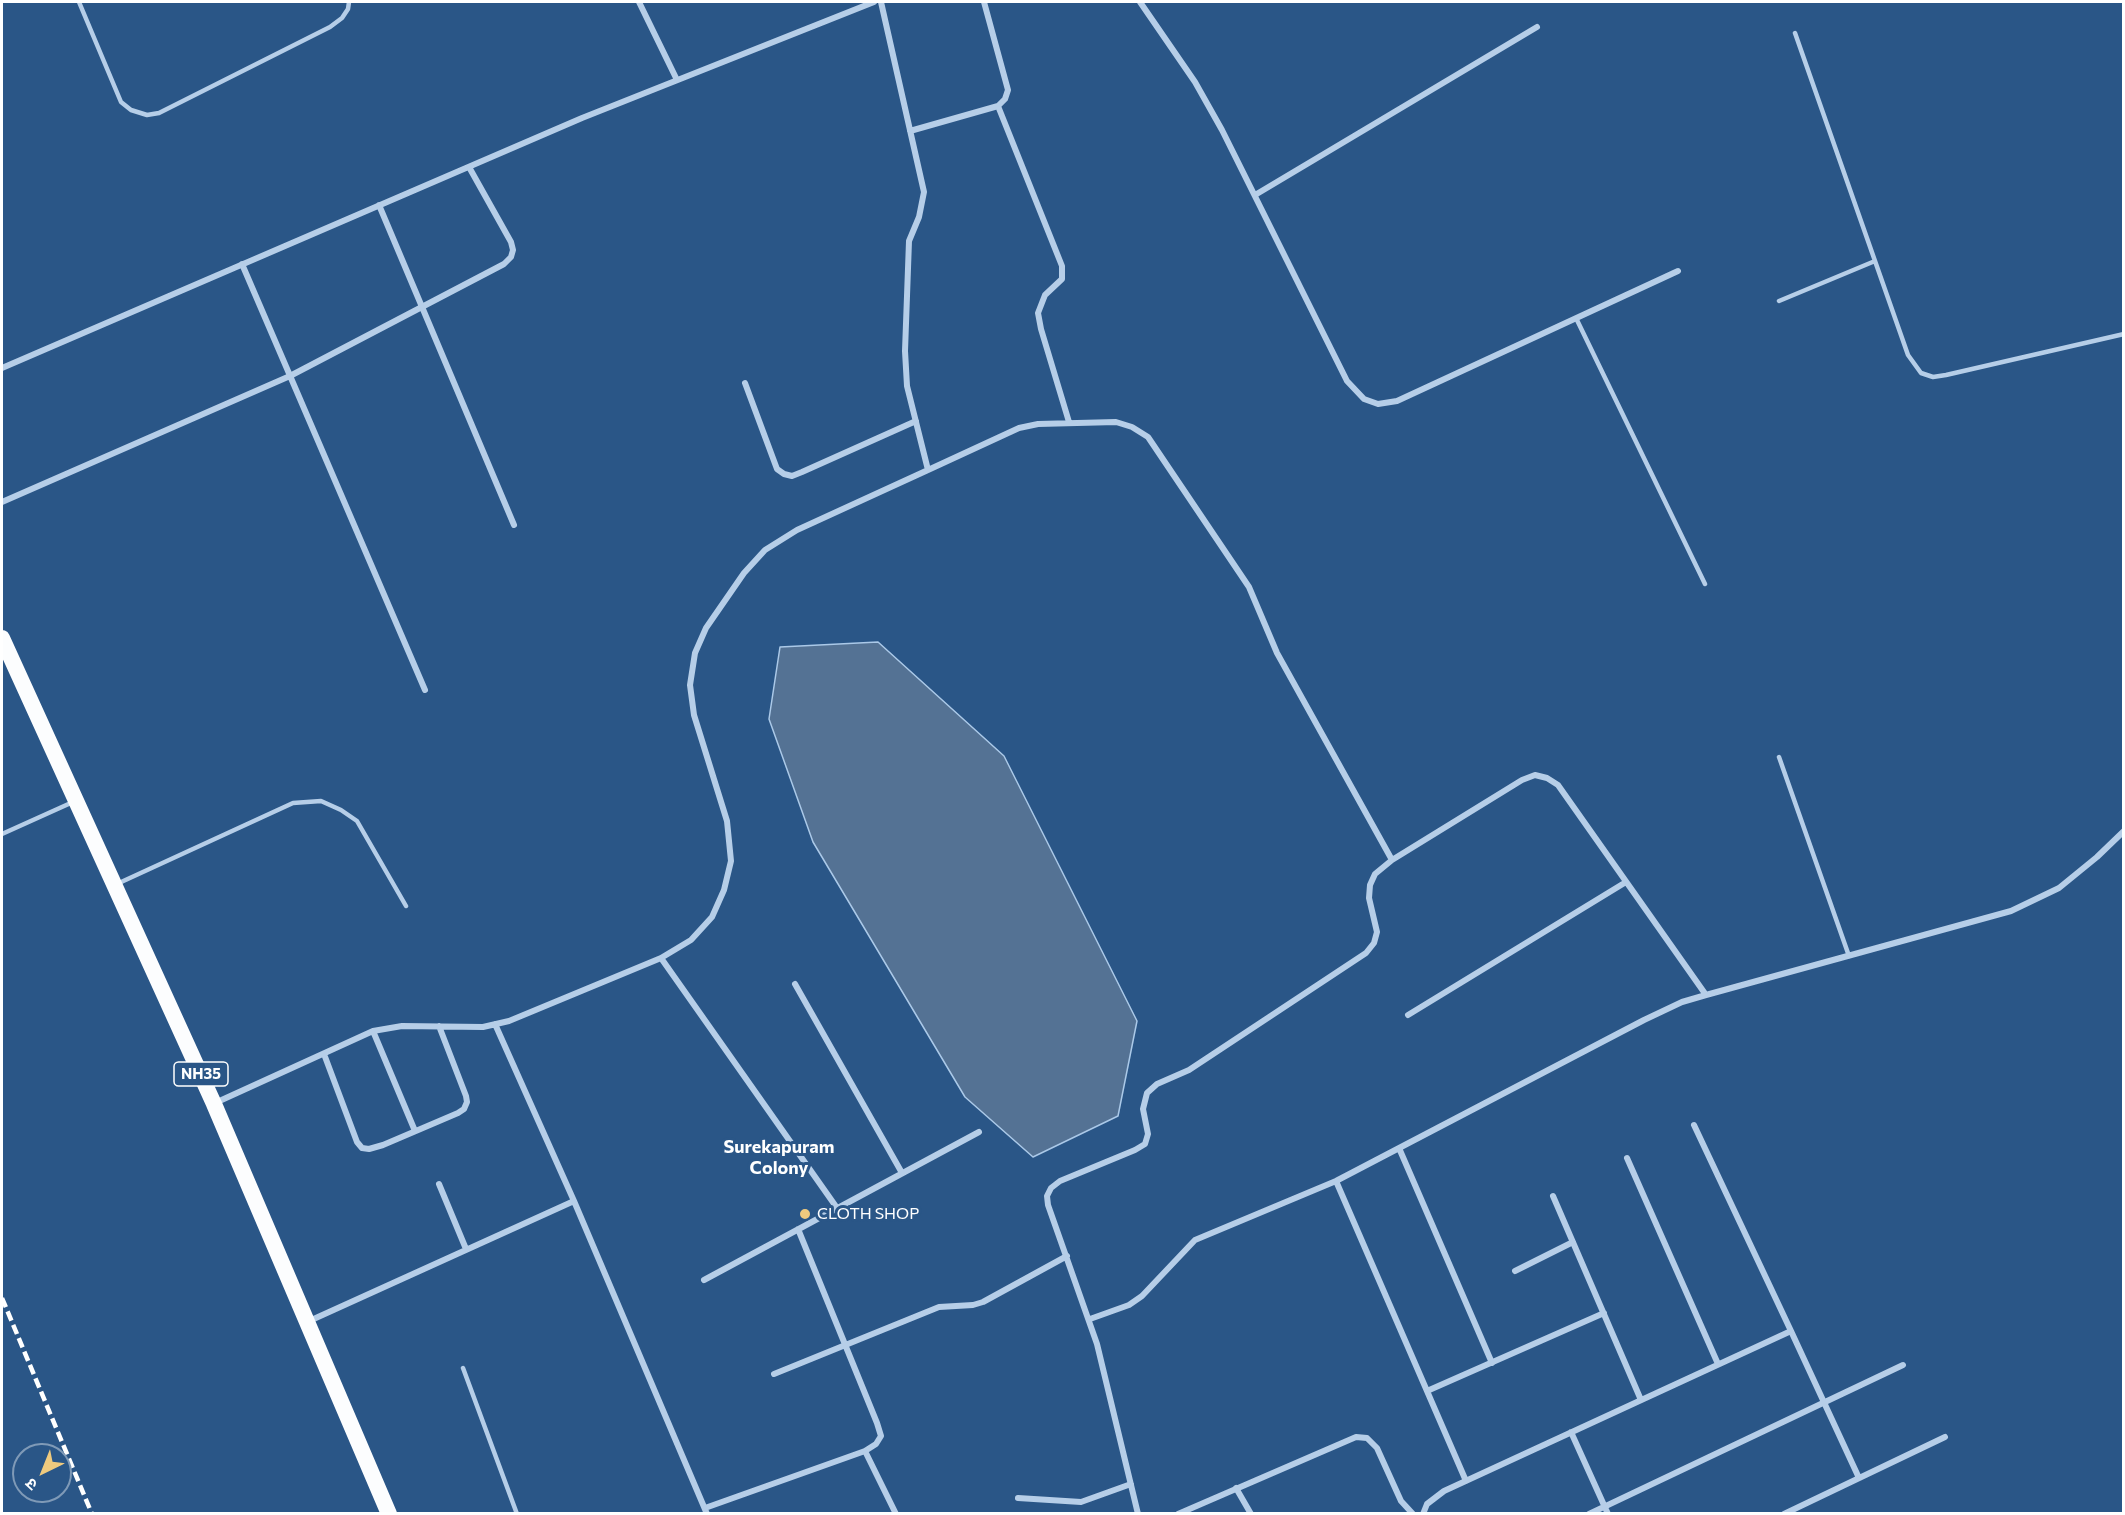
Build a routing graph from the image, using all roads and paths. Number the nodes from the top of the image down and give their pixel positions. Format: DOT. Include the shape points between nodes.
graph roads {
  1 [pos="79,2"];
  2 [pos="349,2"];
  3 [pos="639,2"];
  4 [pos="874,2"];
  5 [pos="881,2"];
  6 [pos="984,2"];
  7 [pos="1140,2"];
  8 [pos="1537,27"];
  9 [pos="1795,33"];
  10 [pos="677,80"];
  11 [pos="998,106"];
  12 [pos="910,131"];
  13 [pos="469,167"];
  14 [pos="1255,195"];
  15 [pos="379,205"];
  16 [pos="1875,261"];
  17 [pos="242,264"];
  18 [pos="1678,271"];
  19 [pos="1779,301"];
  20 [pos="422,306"];
  21 [pos="1576,318"];
  22 [pos="2124,334"];
  23 [pos="2,368"];
  24 [pos="290,376"];
  25 [pos="746,383"];
  26 [pos="916,422"];
  27 [pos="1069,422"];
  28 [pos="928,470"];
  29 [pos="2,502"];
  30 [pos="514,525"];
  31 [pos="1706,584"];
  32 [pos="2,638"];
  33 [pos="425,690"];
  34 [pos="1779,757"];
  35 [pos="76,801"];
  36 [pos="2124,831"];
  37 [pos="2,834"];
  38 [pos="1392,860"];
  39 [pos="1626,882"];
  40 [pos="114,886"];
  41 [pos="406,906"];
  42 [pos="1849,956"];
  43 [pos="661,958"];
  44 [pos="795,984"];
  45 [pos="1706,995"];
  46 [pos="1407,1015"];
  47 [pos="495,1024"];
  48 [pos="440,1026"];
  49 [pos="373,1031"];
  50 [pos="324,1054"];
  51 [pos="214,1104"];
  52 [pos="1694,1125"];
  53 [pos="415,1131"];
  54 [pos="979,1132"];
  55 [pos="1399,1148"];
  56 [pos="1627,1158"];
  57 [pos="902,1173"];
  58 [pos="1336,1181"];
  59 [pos="439,1184"];
  60 [pos="1553,1196"];
  61 [pos="574,1201"];
  62 [pos="837,1208"];
  63 [pos="798,1229"];
  64 [pos="1573,1242"];
  65 [pos="466,1249"];
  66 [pos="1067,1256"];
  67 [pos="1515,1271"];
  68 [pos="704,1280"];
  69 [pos="1604,1313"];
  70 [pos="1090,1319"];
  71 [pos="306,1322"];
  72 [pos="1791,1331"];
  73 [pos="844,1344"];
  74 [pos="1492,1363"];
  75 [pos="1718,1364"];
  76 [pos="1903,1365"];
  77 [pos="463,1368"];
  78 [pos="774,1374"];
  79 [pos="1427,1391"];
  80 [pos="1641,1400"];
  81 [pos="1824,1402"];
  82 [pos="1571,1432"];
  83 [pos="1945,1437"];
  84 [pos="865,1451"];
  85 [pos="1859,1478"];
  86 [pos="1466,1481"];
  87 [pos="1131,1484"];
  88 [pos="1236,1488"];
  89 [pos="1018,1498"];
  90 [pos="1604,1506"];
  91 [pos="706,1511"];
  92 [pos="389,1514"];
  93 [pos="517,1514"];
  94 [pos="896,1514"];
  95 [pos="1138,1514"];
  96 [pos="1178,1514"];
  97 [pos="1251,1514"];
  98 [pos="1413,1514"];
  99 [pos="1423,1514"];
  100 [pos="1589,1514"];
  101 [pos="1608,1514"];
  102 [pos="1784,1514"];
  1 -- 2 [label="lane" via="121,102 147,115 159,113 330,27 342,18"];
  3 -- 10 [label="street"];
  4 -- 10 [label="street"];
  5 -- 12 [label="street"];
  6 -- 11 [label="street" via="1008,90"];
  7 -- 14 [label="street" via="1195,82"];
  8 -- 14 [label="street"];
  9 -- 16 [label="lane"];
  10 -- 13 [label="street"];
  11 -- 12 [label="street"];
  11 -- 27 [label="street" via="1062,266 1062,279 1045,295 1038,313"];
  12 -- 26 [label="street" via="924,192 907,256 905,368"];
  13 -- 15 [label="street"];
  13 -- 20 [label="street" via="511,242 511,257"];
  14 -- 21 [label="street" via="1347,381 1364,399 1377,404 1397,401"];
  15 -- 17 [label="street"];
  15 -- 20 [label="street"];
  16 -- 19 [label="lane"];
  16 -- 22 [label="lane" via="1908,355 1926,376 1946,375"];
  17 -- 23 [label="street"];
  17 -- 24 [label="street"];
  18 -- 21 [label="street"];
  20 -- 24 [label="street"];
  20 -- 30 [label="street"];
  21 -- 31 [label="lane"];
  24 -- 29 [label="street"];
  24 -- 33 [label="street"];
  25 -- 26 [label="street" via="777,469 792,476"];
  26 -- 28 [label="street"];
  27 -- 28 [label="street" via="1019,428"];
  27 -- 38 [label="street" via="1116,423 1148,437 1249,586 1277,653"];
  28 -- 43 [label="street" via="797,530 765,550 706,628 695,652 690,685 694,715 727,821 730,861 724,890 712,916 691,940"];
  32 -- 35 [label="highway, NH35"];
  34 -- 42 [label="lane"];
  35 -- 37 [label="lane"];
  35 -- 40 [label="highway, NH35"];
  36 -- 42 [label="street" via="2059,888 2011,911"];
  38 -- 39 [label="street" via="1534,775 1558,785"];
  38 -- 66 [label="street" via="1375,874 1370,885 1377,932 1366,953 1189,1070 1157,1084 1148,1093 1143,1109 1148,1134 1145,1144 1051,1188 1048,1205"];
  39 -- 45 [label="street"];
  39 -- 46 [label="street"];
  40 -- 41 [label="lane" via="293,803 321,801 357,821"];
  40 -- 51 [label="highway, NH35"];
  42 -- 45 [label="street"];
  43 -- 47 [label="street"];
  43 -- 62 [label="street"];
  44 -- 57 [label="street"];
  45 -- 55 [label="street" via="1644,1020"];
  47 -- 48 [label="street"];
  47 -- 61 [label="street"];
  48 -- 49 [label="street"];
  48 -- 53 [label="street" via="468,1102 458,1113"];
  49 -- 50 [label="street"];
  49 -- 53 [label="street"];
  50 -- 51 [label="street"];
  50 -- 53 [label="street" via="357,1142 363,1148 383,1145"];
  51 -- 71 [label="highway, NH35"];
  52 -- 72 [label="street"];
  54 -- 57 [label="street"];
  55 -- 58 [label="street"];
  55 -- 74 [label="street"];
  56 -- 75 [label="street"];
  57 -- 62 [label="street"];
  58 -- 70 [label="street" via="1195,1240 1142,1296"];
  58 -- 79 [label="street"];
  59 -- 65 [label="street"];
  60 -- 64 [label="street"];
  61 -- 65 [label="street"];
  61 -- 91 [label="street"];
  62 -- 63 [label="street"];
  63 -- 68 [label="street"];
  63 -- 73 [label="street"];
  64 -- 67 [label="street"];
  64 -- 69 [label="street"];
  65 -- 71 [label="street"];
  66 -- 70 [label="street"];
  66 -- 73 [label="street" via="984,1302 939,1307"];
  69 -- 74 [label="street"];
  69 -- 80 [label="street"];
  70 -- 87 [label="street"];
  71 -- 92 [label="highway, NH35"];
  72 -- 75 [label="street"];
  72 -- 81 [label="street"];
  73 -- 78 [label="street"];
  73 -- 84 [label="street" via="881,1436"];
  74 -- 79 [label="street"];
  75 -- 80 [label="street"];
  76 -- 81 [label="street"];
  77 -- 93 [label="lane"];
  79 -- 86 [label="street"];
  80 -- 82 [label="street"];
  81 -- 85 [label="street"];
  81 -- 90 [label="street"];
  82 -- 86 [label="street"];
  82 -- 90 [label="street"];
  83 -- 85 [label="street"];
  84 -- 91 [label="street"];
  84 -- 94 [label="street"];
  85 -- 102 [label="street"];
  86 -- 99 [label="street" via="1427,1504"];
  87 -- 89 [label="street" via="1081,1502"];
  87 -- 95 [label="street"];
  88 -- 96 [label="street"];
  88 -- 97 [label="street"];
  88 -- 98 [label="street" via="1356,1437 1367,1438 1377,1448 1401,1501"];
  90 -- 100 [label="street"];
  90 -- 101 [label="street"];
}
